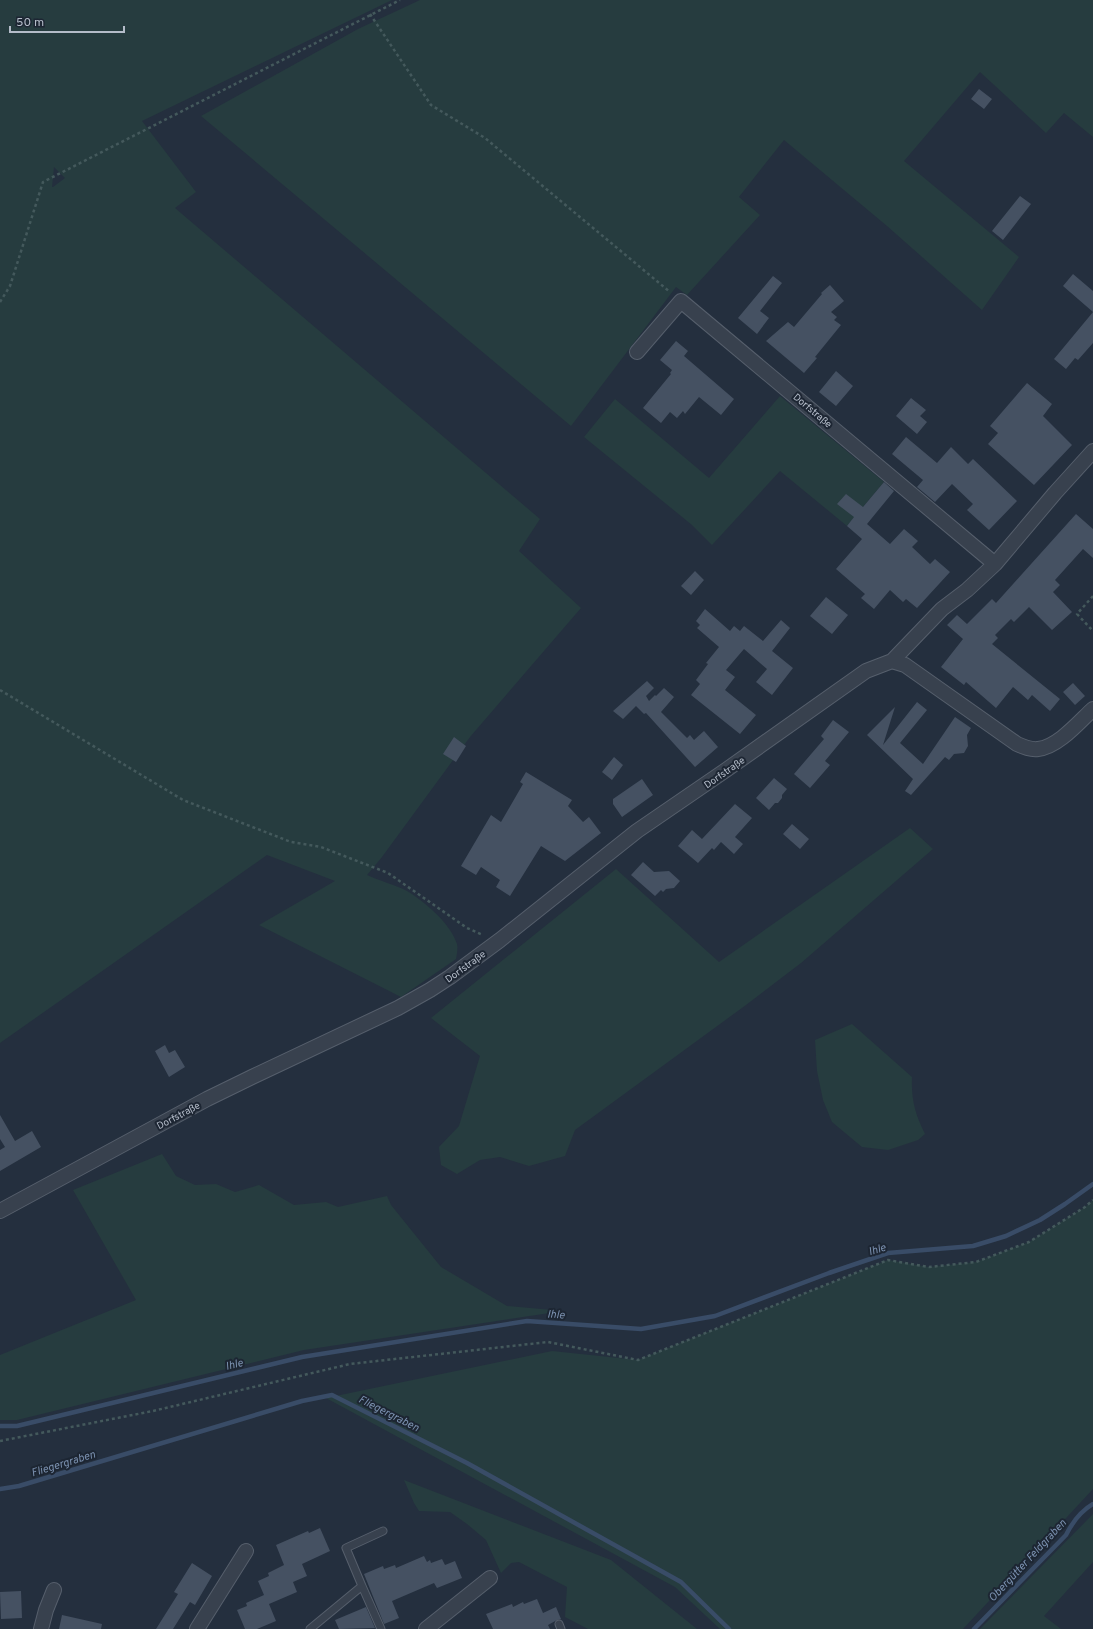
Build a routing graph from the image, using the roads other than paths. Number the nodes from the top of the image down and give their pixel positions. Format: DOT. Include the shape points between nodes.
graph roads {
  1 [pos="637,352"];
  2 [pos="1093,451"];
  3 [pos="995,564"];
  4 [pos="892,661"];
  5 [pos="1093,709"];
  6 [pos="0,1211"];
  7 [pos="383,1531"];
  8 [pos="246,1551"];
  9 [pos="490,1578"];
  10 [pos="362,1586"];
  11 [pos="54,1590"];
  12 [pos="41,1629"];
  13 [pos="197,1629"];
  14 [pos="310,1629"];
  15 [pos="381,1629"];
  16 [pos="426,1629"];
  1 -- 3 [label="street, Dorfstraße" via="681,301"];
  2 -- 3 [label="street, Dorfstraße"];
  3 -- 4 [label="street, Dorfstraße" via="942,609"];
  4 -- 5 [label="street" via="916,672 1026,748 1037,749 1055,743"];
  4 -- 6 [label="street, Dorfstraße" via="866,671 637,831 450,977 398,1008 207,1099"];
  7 -- 10 [label="lane" via="346,1548"];
  8 -- 13 [label="street"];
  9 -- 16 [label="street"];
  10 -- 14 [label="lane"];
  10 -- 15 [label="lane"];
  11 -- 12 [label="street"];
}
